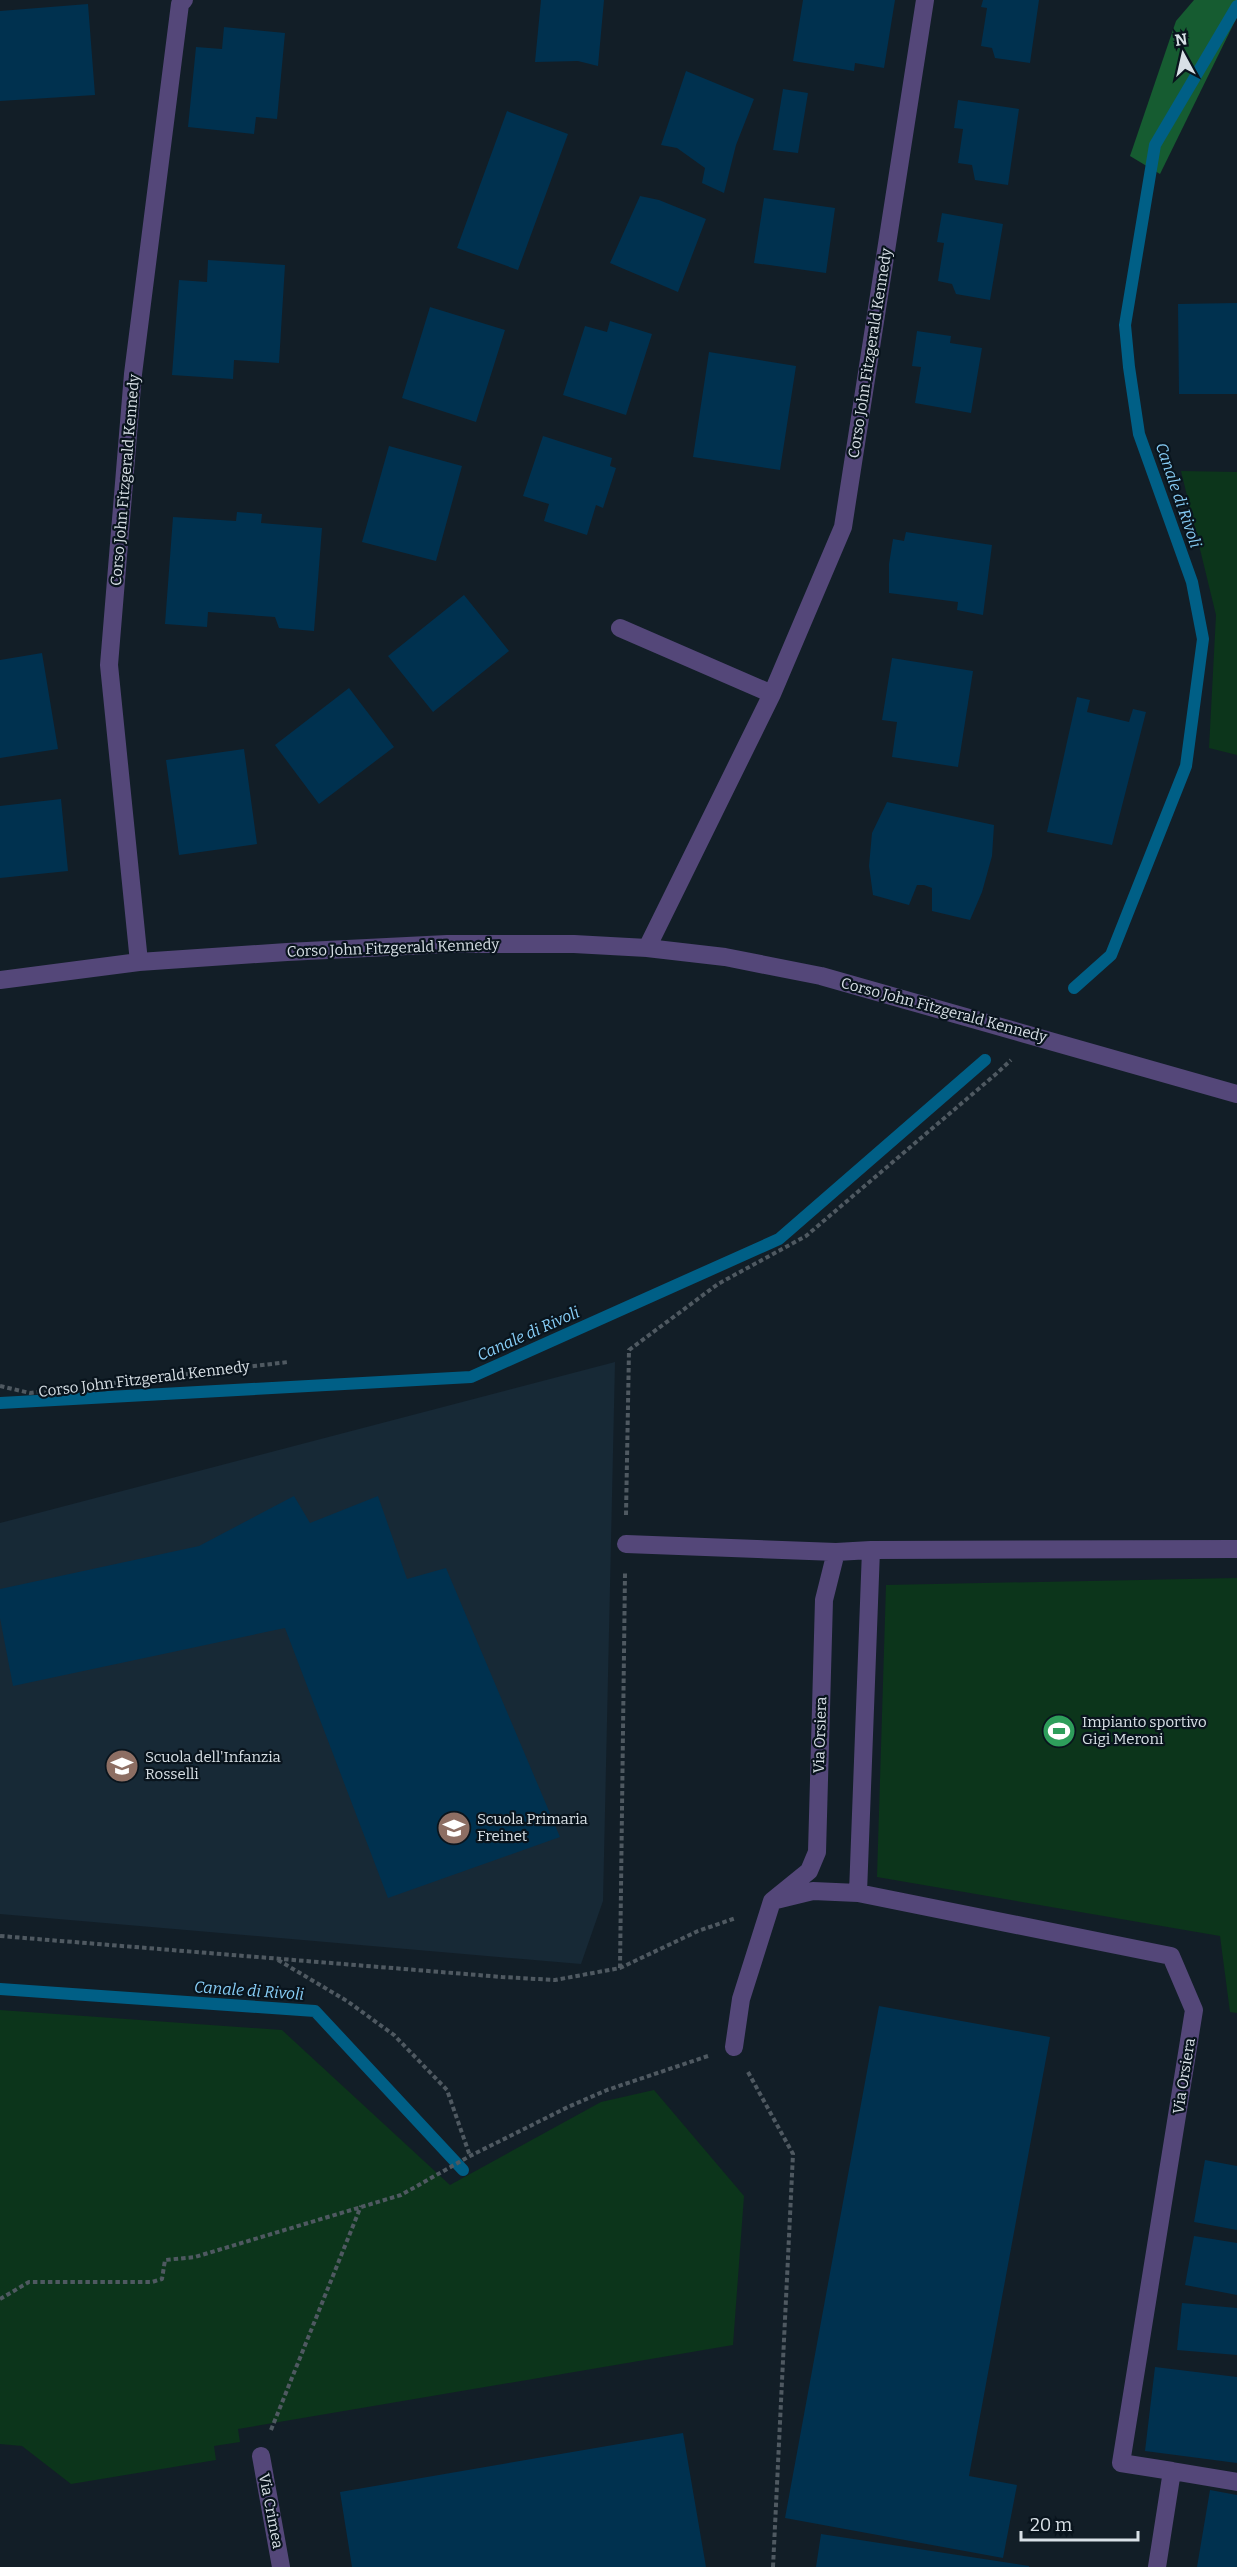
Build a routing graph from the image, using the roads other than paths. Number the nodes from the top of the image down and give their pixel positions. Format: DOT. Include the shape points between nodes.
graph roads {
  1 [pos="184,0"];
  2 [pos="925,0"];
  3 [pos="620,628"];
  4 [pos="772,693"];
  5 [pos="647,948"];
  6 [pos="140,962"];
  7 [pos="0,980"];
  8 [pos="1237,1094"];
  9 [pos="626,1544"];
  10 [pos="1237,1549"];
  11 [pos="871,1550"];
  12 [pos="836,1552"];
  13 [pos="858,1893"];
  14 [pos="772,1901"];
  15 [pos="734,2047"];
  16 [pos="261,2456"];
  17 [pos="1172,2471"];
  18 [pos="1237,2482"];
  19 [pos="281,2567"];
  20 [pos="1157,2567"];
  1 -- 6 [label="street, Corso John Fitzgerald Kennedy" via="180,4 133,374 109,665"];
  2 -- 4 [label="street, Corso John Fitzgerald Kennedy" via="843,528"];
  3 -- 4 [label="street"];
  4 -- 5 [label="street, Corso John Fitzgerald Kennedy"];
  5 -- 6 [label="street, Corso John Fitzgerald Kennedy" via="447,944"];
  5 -- 8 [label="street, Corso John Fitzgerald Kennedy" via="725,957 821,976"];
  6 -- 7 [label="street, Corso John Fitzgerald Kennedy"];
  9 -- 12 [label="street"];
  10 -- 11 [label="street"];
  11 -- 12 [label="street"];
  11 -- 13 [label="street"];
  12 -- 14 [label="street, Via Orsiera" via="824,1600 817,1852 809,1871"];
  13 -- 14 [label="street, Via Orsiera" via="813,1891"];
  13 -- 17 [label="street, Via Orsiera" via="1171,1956 1194,2010 1121,2463"];
  14 -- 15 [label="street" via="741,1999"];
  16 -- 19 [label="street, Via Crimea"];
  17 -- 18 [label="street"];
  17 -- 20 [label="street"];
}
